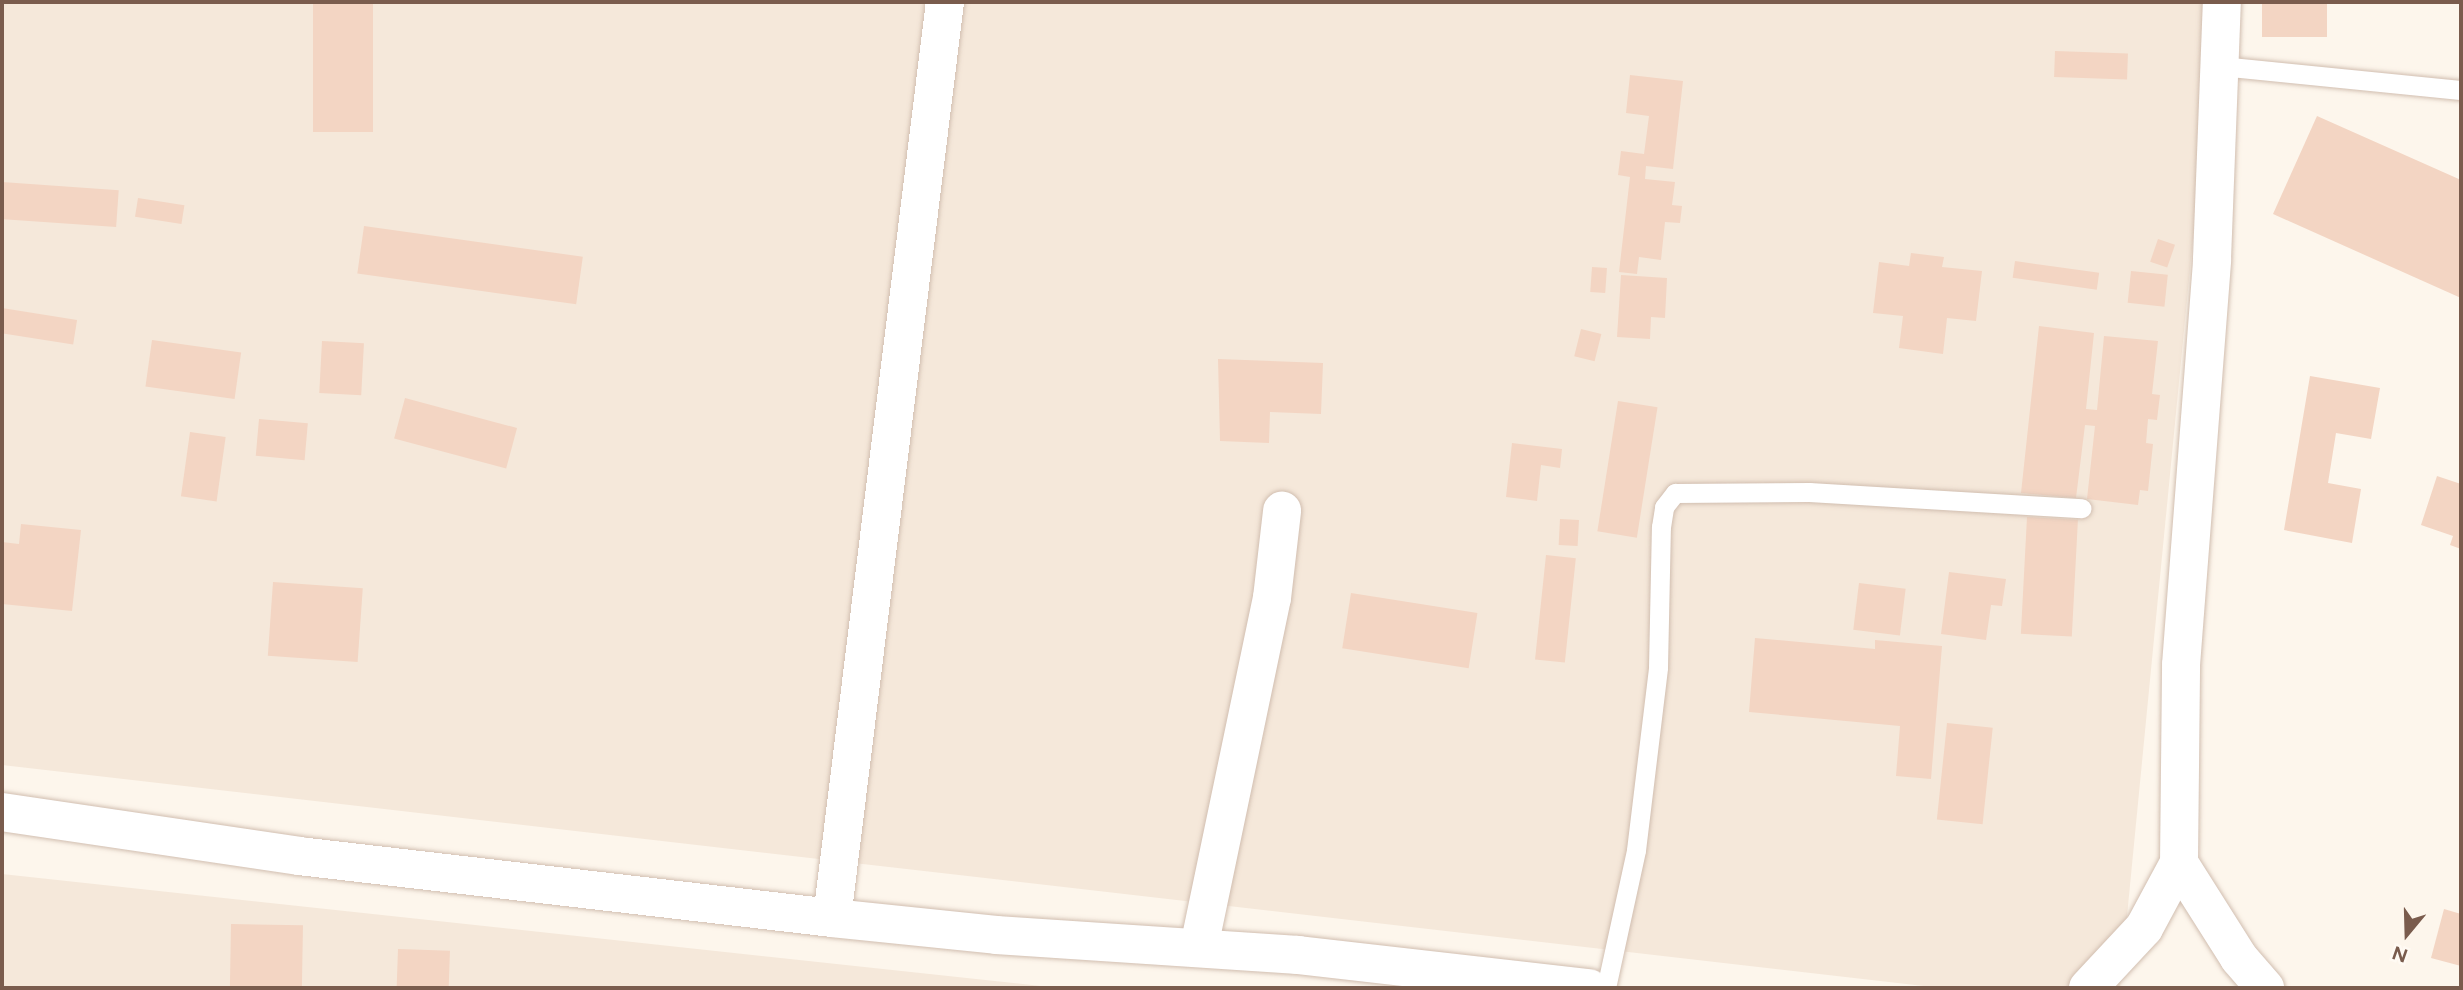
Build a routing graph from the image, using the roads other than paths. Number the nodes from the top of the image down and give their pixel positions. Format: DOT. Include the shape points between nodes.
graph roads {
  1 [pos="945,2"];
  2 [pos="2222,2"];
  3 [pos="2220,66"];
  4 [pos="2461,90"];
  5 [pos="2082,508"];
  6 [pos="1282,511"];
  7 [pos="2,812"];
  8 [pos="2179,863"];
  9 [pos="832,918"];
  10 [pos="1199,947"];
  11 [pos="1478,982"];
  12 [pos="1589,988"];
  13 [pos="1606,988"];
  14 [pos="2088,988"];
  15 [pos="2265,988"];
  1 -- 9 [label="street"];
  2 -- 3 [label="street"];
  3 -- 4 [label="lane"];
  3 -- 8 [label="street" via="2199,461 2181,665"];
  5 -- 13 [label="lane" via="1809,492 1675,493 1664,508 1661,527 1658,667 1636,850"];
  6 -- 10 [label="street" via="1272,598"];
  7 -- 9 [label="street" via="299,856"];
  8 -- 14 [label="street" via="2144,928"];
  8 -- 15 [label="street" via="2239,958"];
  9 -- 10 [label="street" via="996,935"];
  10 -- 11 [label="street"];
  11 -- 12 [label="street"];
}
